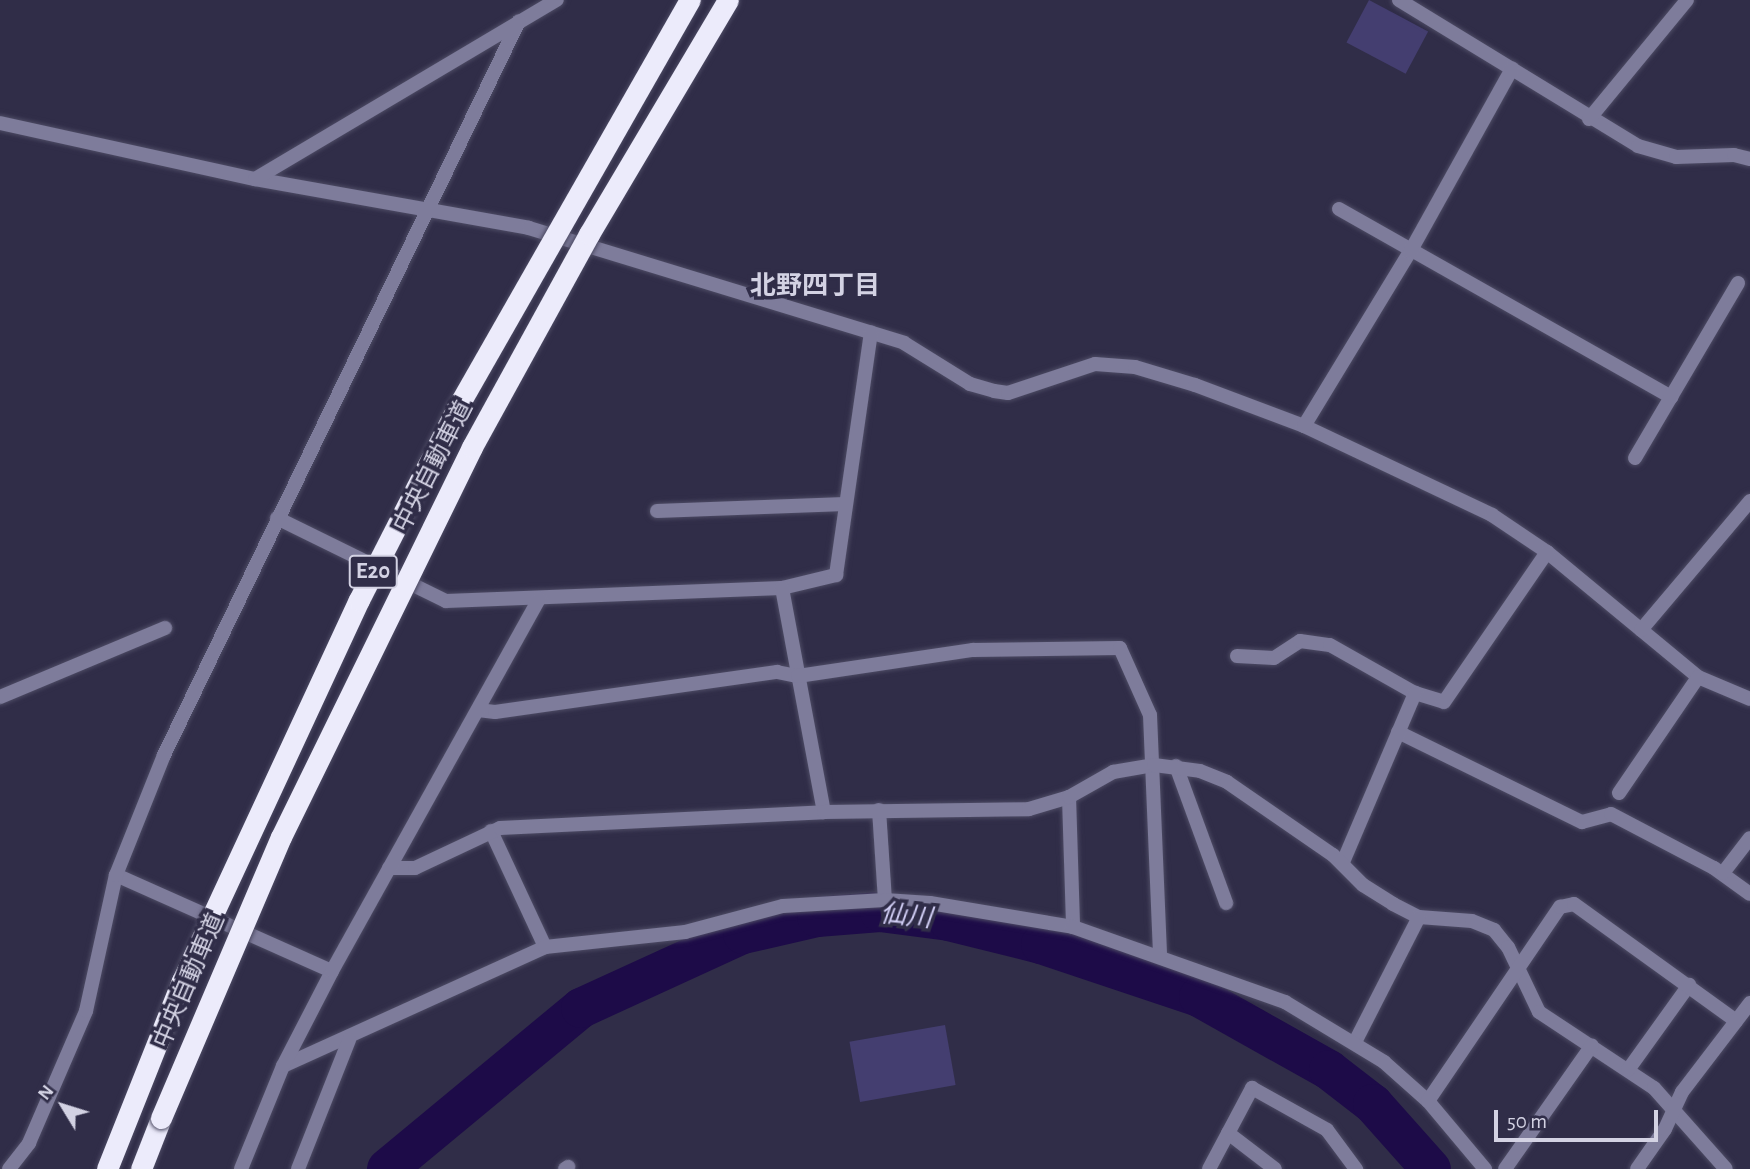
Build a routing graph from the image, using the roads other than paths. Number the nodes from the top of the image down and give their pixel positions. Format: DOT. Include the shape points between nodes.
graph roads {
  1 [pos="557,0"];
  2 [pos="690,0"];
  3 [pos="727,0"];
  4 [pos="1399,0"];
  5 [pos="1687,0"];
  6 [pos="519,21"];
  7 [pos="1512,69"];
  8 [pos="1590,120"];
  9 [pos="0,123"];
  10 [pos="1750,159"];
  11 [pos="256,179"];
  12 [pos="430,208"];
  13 [pos="1339,209"];
  14 [pos="1410,253"];
  15 [pos="1738,283"];
  16 [pos="871,332"];
  17 [pos="1671,397"];
  18 [pos="1304,426"];
  19 [pos="1635,458"];
  20 [pos="1750,501"];
  21 [pos="845,504"];
  22 [pos="657,511"];
  23 [pos="276,518"];
  24 [pos="1547,552"];
  25 [pos="782,588"];
  26 [pos="539,599"];
  27 [pos="165,628"];
  28 [pos="1641,630"];
  29 [pos="1237,656"];
  30 [pos="798,676"];
  31 [pos="1698,677"];
  32 [pos="1415,693"];
  33 [pos="0,697"];
  34 [pos="1750,698"];
  35 [pos="478,710"];
  36 [pos="1398,732"];
  37 [pos="1154,765"];
  38 [pos="1176,766"];
  39 [pos="1619,793"];
  40 [pos="1069,797"];
  41 [pos="879,810"];
  42 [pos="824,812"];
  43 [pos="491,831"];
  44 [pos="1750,838"];
  45 [pos="1343,862"];
  46 [pos="389,868"];
  47 [pos="1723,873"];
  48 [pos="116,875"];
  49 [pos="1750,894"];
  50 [pos="885,900"];
  51 [pos="1226,903"];
  52 [pos="1419,918"];
  53 [pos="1073,927"];
  54 [pos="545,947"];
  55 [pos="1160,954"];
  56 [pos="1516,967"];
  57 [pos="332,971"];
  58 [pos="1689,985"];
  59 [pos="1750,1003"];
  60 [pos="1736,1021"];
  61 [pos="349,1040"];
  62 [pos="1355,1042"];
  63 [pos="1592,1045"];
  64 [pos="283,1066"];
  65 [pos="1629,1070"];
  66 [pos="1428,1101"];
  67 [pos="1675,1107"];
  68 [pos="1228,1133"];
  69 [pos="9,1169"];
  70 [pos="107,1169"];
  71 [pos="141,1169"];
  72 [pos="241,1169"];
  73 [pos="298,1169"];
  74 [pos="1209,1169"];
  75 [pos="1275,1169"];
  76 [pos="1356,1169"];
  77 [pos="1485,1169"];
  78 [pos="1505,1169"];
  79 [pos="1637,1169"];
  80 [pos="1726,1169"];
  1 -- 6 [label="street"];
  2 -- 70 [label="highway, 中央自動車道 / E20, bridge" via="457,408 359,600 193,956"];
  3 -- 71 [label="highway, 中央自動車道 / E20, bridge" via="590,234 460,472 281,837"];
  4 -- 7 [label="street"];
  5 -- 8 [label="street"];
  6 -- 11 [label="street"];
  6 -- 12 [label="street"];
  7 -- 8 [label="street"];
  7 -- 14 [label="street"];
  8 -- 10 [label="street" via="1637,146 1676,157 1734,155"];
  9 -- 11 [label="street"];
  11 -- 12 [label="street"];
  12 -- 16 [label="street" via="529,228"];
  12 -- 23 [label="street"];
  13 -- 14 [label="street"];
  14 -- 17 [label="street"];
  14 -- 18 [label="street"];
  15 -- 17 [label="street"];
  16 -- 18 [label="street" via="904,344 970,384 994,391 1008,393 1095,364 1136,367"];
  16 -- 21 [label="street"];
  17 -- 19 [label="street"];
  18 -- 24 [label="street" via="1454,495"];
  20 -- 28 [label="street"];
  21 -- 22 [label="street"];
  21 -- 25 [label="street" via="836,575"];
  23 -- 26 [label="street" via="446,601"];
  23 -- 48 [label="street" via="175,731"];
  24 -- 28 [label="street"];
  24 -- 32 [label="street" via="1444,702"];
  25 -- 26 [label="street"];
  25 -- 30 [label="street"];
  26 -- 35 [label="street"];
  27 -- 33 [label="street"];
  28 -- 31 [label="street"];
  29 -- 32 [label="street" via="1274,658 1300,641 1329,645"];
  30 -- 35 [label="street" via="777,672 495,712"];
  30 -- 37 [label="street" via="973,650 1120,648 1150,715"];
  30 -- 42 [label="street"];
  31 -- 34 [label="street"];
  31 -- 39 [label="street"];
  32 -- 36 [label="street"];
  35 -- 46 [label="street"];
  36 -- 45 [label="street"];
  36 -- 47 [label="street" via="1581,822 1611,814"];
  37 -- 38 [label="street"];
  37 -- 40 [label="street" via="1113,772"];
  37 -- 55 [label="street"];
  38 -- 45 [label="street" via="1227,782"];
  38 -- 51 [label="street"];
  40 -- 41 [label="street" via="1029,809"];
  40 -- 53 [label="street"];
  41 -- 42 [label="street"];
  41 -- 50 [label="street"];
  42 -- 43 [label="street" via="545,824"];
  43 -- 46 [label="street" via="415,867"];
  43 -- 54 [label="street"];
  44 -- 47 [label="street"];
  45 -- 52 [label="street" via="1363,885"];
  46 -- 57 [label="street"];
  47 -- 49 [label="street"];
  48 -- 57 [label="street"];
  48 -- 69 [label="street" via="86,1011 29,1143"];
  50 -- 53 [label="street" via="981,908"];
  50 -- 54 [label="street" via="783,906 685,932"];
  52 -- 56 [label="street" via="1472,921 1494,930"];
  52 -- 62 [label="street"];
  53 -- 55 [label="street"];
  54 -- 61 [label="street"];
  55 -- 62 [label="street" via="1256,989"];
  56 -- 58 [label="street" via="1560,907 1574,904"];
  56 -- 63 [label="street" via="1539,1012"];
  56 -- 66 [label="street"];
  57 -- 64 [label="street"];
  58 -- 60 [label="street"];
  58 -- 65 [label="street"];
  59 -- 60 [label="street"];
  60 -- 67 [label="street"];
  61 -- 64 [label="street"];
  61 -- 73 [label="street"];
  62 -- 66 [label="street"];
  63 -- 65 [label="street"];
  63 -- 78 [label="street"];
  64 -- 72 [label="street"];
  65 -- 67 [label="street"];
  66 -- 77 [label="street"];
  67 -- 79 [label="street"];
  67 -- 80 [label="street"];
  68 -- 74 [label="street"];
  68 -- 75 [label="street"];
  68 -- 76 [label="street" via="1252,1088 1327,1130"];
}
